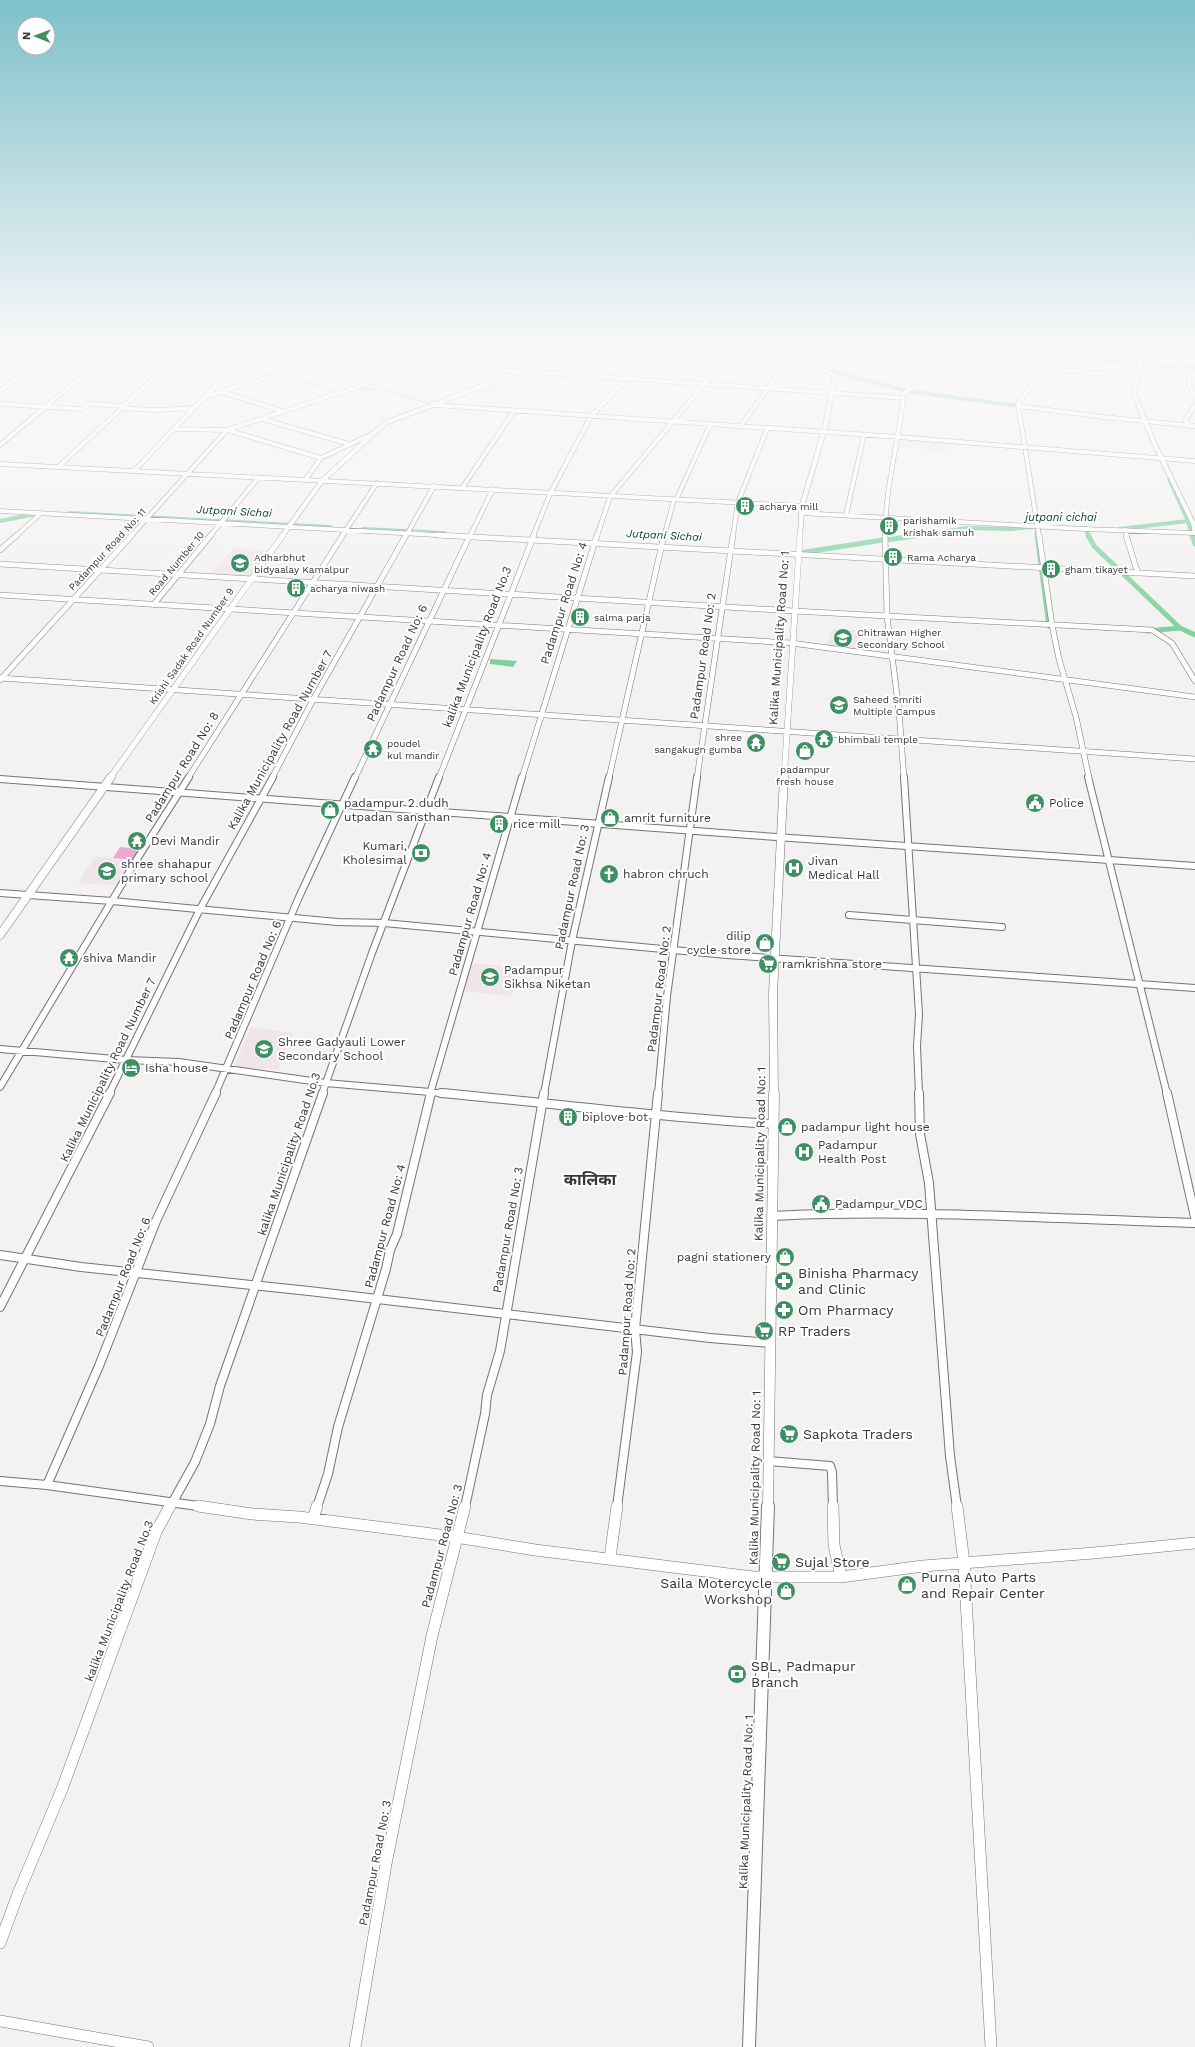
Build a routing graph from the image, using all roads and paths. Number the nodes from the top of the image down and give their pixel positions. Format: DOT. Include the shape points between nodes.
graph roads {
  1 [pos="81,446"];
  2 [pos="158,446"];
  3 [pos="213,446"];
  4 [pos="279,446"];
  5 [pos="346,446"];
  6 [pos="360,446"];
  7 [pos="491,446"];
  8 [pos="576,446"];
  9 [pos="653,446"];
  10 [pos="700,446"];
  11 [pos="760,446"];
  12 [pos="819,446"];
  13 [pos="862,446"];
  14 [pos="898,446"];
  15 [pos="1006,446"];
  16 [pos="1155,446"];
  17 [pos="1024,447"];
  18 [pos="321,458"];
  19 [pos="1160,459"];
  20 [pos="1195,461"];
  21 [pos="0,464"];
  22 [pos="58,467"];
  23 [pos="134,471"];
  24 [pos="188,473"];
  25 [pos="259,477"];
  26 [pos="305,480"];
  27 [pos="322,481"];
  28 [pos="377,483"];
  29 [pos="434,486"];
  30 [pos="462,488"];
  31 [pos="493,489"];
  32 [pos="552,492"];
  33 [pos="612,495"];
  34 [pos="675,499"];
  35 [pos="738,502"];
  36 [pos="802,506"];
  37 [pos="0,511"];
  38 [pos="801,513"];
  39 [pos="40,514"];
  40 [pos="846,515"];
  41 [pos="885,517"];
  42 [pos="146,519"];
  43 [pos="221,523"];
  44 [pos="1037,525"];
  45 [pos="288,527"];
  46 [pos="346,530"];
  47 [pos="1124,530"];
  48 [pos="1195,532"];
  49 [pos="408,533"];
  50 [pos="470,537"];
  51 [pos="532,540"];
  52 [pos="594,543"];
  53 [pos="663,547"];
  54 [pos="0,550"];
  55 [pos="730,551"];
  56 [pos="797,555"];
  57 [pos="886,558"];
  58 [pos="0,564"];
  59 [pos="1044,567"];
  60 [pos="98,570"];
  61 [pos="1135,573"];
  62 [pos="179,575"];
  63 [pos="1195,576"];
  64 [pos="250,579"];
  65 [pos="311,583"];
  66 [pos="377,587"];
  67 [pos="443,590"];
  68 [pos="510,594"];
  69 [pos="0,596"];
  70 [pos="577,597"];
  71 [pos="71,600"];
  72 [pos="648,602"];
  73 [pos="153,605"];
  74 [pos="721,606"];
  75 [pos="229,609"];
  76 [pos="794,611"];
  77 [pos="292,613"];
  78 [pos="360,616"];
  79 [pos="887,616"];
  80 [pos="428,621"];
  81 [pos="497,625"];
  82 [pos="1051,625"];
  83 [pos="567,630"];
  84 [pos="641,634"];
  85 [pos="716,639"];
  86 [pos="792,643"];
  87 [pos="891,658"];
  88 [pos="1,678"];
  89 [pos="1195,681"];
  90 [pos="1066,682"];
  91 [pos="173,689"];
  92 [pos="241,694"];
  93 [pos="1195,697"];
  94 [pos="314,698"];
  95 [pos="389,704"];
  96 [pos="466,709"];
  97 [pos="541,714"];
  98 [pos="621,720"];
  99 [pos="704,725"];
  100 [pos="786,732"];
  101 [pos="901,740"];
  102 [pos="1082,752"];
  103 [pos="1195,760"];
  104 [pos="0,779"];
  105 [pos="106,786"];
  106 [pos="180,791"];
  107 [pos="260,798"];
  108 [pos="344,803"];
  109 [pos="427,810"];
  110 [pos="510,816"];
  111 [pos="598,824"];
  112 [pos="689,831"];
  113 [pos="780,837"];
  114 [pos="908,845"];
  115 [pos="1108,859"];
  116 [pos="1195,866"];
  117 [pos="0,893"];
  118 [pos="29,896"];
  119 [pos="112,901"];
  120 [pos="200,909"];
  121 [pos="849,915"];
  122 [pos="291,917"];
  123 [pos="912,920"];
  124 [pos="384,923"];
  125 [pos="1002,927"];
  126 [pos="2,928"];
  127 [pos="477,932"];
  128 [pos="0,936"];
  129 [pos="572,941"];
  130 [pos="675,950"];
  131 [pos="775,958"];
  132 [pos="915,968"];
  133 [pos="1139,985"];
  134 [pos="1195,988"];
  135 [pos="0,1049"];
  136 [pos="22,1052"];
  137 [pos="126,1060"];
  138 [pos="228,1069"];
  139 [pos="326,1083"];
  140 [pos="0,1087"];
  141 [pos="431,1092"];
  142 [pos="543,1102"];
  143 [pos="655,1114"];
  144 [pos="774,1124"];
  145 [pos="932,1215"];
  146 [pos="773,1216"];
  147 [pos="1195,1217"];
  148 [pos="1195,1223"];
  149 [pos="0,1255"];
  150 [pos="26,1257"];
  151 [pos="135,1273"];
  152 [pos="255,1286"];
  153 [pos="376,1300"];
  154 [pos="0,1307"];
  155 [pos="505,1314"];
  156 [pos="635,1329"];
  157 [pos="770,1343"];
  158 [pos="768,1461"];
  159 [pos="0,1481"];
  160 [pos="47,1485"];
  161 [pos="172,1504"];
  162 [pos="313,1519"];
  163 [pos="456,1537"];
  164 [pos="1195,1543"];
  165 [pos="610,1558"];
  166 [pos="964,1563"];
  167 [pos="767,1577"];
  168 [pos="841,1577"];
  169 [pos="0,1943"];
  170 [pos="0,2021"];
  171 [pos="148,2047"];
  172 [pos="355,2047"];
  173 [pos="749,2047"];
  174 [pos="991,2047"];
  1 -- 22 [label="street"];
  2 -- 23 [label="street"];
  3 -- 24 [label="street, Padampur Road No: 11"];
  4 -- 18 [label="street"];
  5 -- 18 [label="street"];
  6 -- 27 [label="street, Krishi Sadak Road Number 9"];
  7 -- 30 [label="street"];
  8 -- 32 [label="street, kalika Municipality Road No.3"];
  9 -- 33 [label="street, Padampur Road No: 4"];
  10 -- 34 [label="street, Padampur Road No: 3"];
  11 -- 35 [label="street, Padampur Road No: 2"];
  12 -- 36 [label="street, Kalika Municipality Road No: 1"];
  13 -- 40 [label="street"];
  14 -- 41 [label="street"];
  15 -- 17 [label="street"];
  16 -- 19 [label="street"];
  17 -- 19 [label="street"];
  17 -- 44 [label="street"];
  18 -- 26 [label="street"];
  19 -- 20 [label="street"];
  19 -- 48 [label="street" via="1193,523"];
  21 -- 22 [label="street"];
  22 -- 23 [label="street"];
  23 -- 24 [label="street"];
  24 -- 25 [label="street"];
  24 -- 42 [label="street, Padampur Road No: 11"];
  25 -- 26 [label="street"];
  25 -- 43 [label="street, Road Number 10"];
  26 -- 27 [label="street"];
  27 -- 28 [label="street"];
  27 -- 45 [label="street, Krishi Sadak Road Number 9"];
  28 -- 29 [label="street"];
  28 -- 46 [label="street, Padampur Road No: 8"];
  29 -- 30 [label="street"];
  29 -- 49 [label="street, Kalika Municipality Road Number 7"];
  30 -- 31 [label="street"];
  31 -- 32 [label="street"];
  31 -- 50 [label="street, Padampur Road No: 6"];
  32 -- 33 [label="street"];
  32 -- 51 [label="street, kalika Municipality Road No.3"];
  33 -- 34 [label="street"];
  33 -- 52 [label="street, Padampur Road No: 4"];
  34 -- 35 [label="street"];
  34 -- 53 [label="street, Padampur Road No: 3" via="665,530"];
  35 -- 36 [label="street"];
  35 -- 55 [label="street, Padampur Road No: 2"];
  36 -- 38 [label="street, Kalika Municipality Road No: 1"];
  37 -- 39 [label="street"];
  38 -- 40 [label="street"];
  38 -- 56 [label="street, Kalika Municipality Road No: 1"];
  39 -- 42 [label="street"];
  39 -- 54 [label="street"];
  40 -- 41 [label="street"];
  41 -- 44 [label="street"];
  41 -- 57 [label="street"];
  42 -- 43 [label="street"];
  42 -- 60 [label="street, Padampur Road No: 11"];
  43 -- 45 [label="street"];
  43 -- 62 [label="street, Road Number 10"];
  44 -- 47 [label="street"];
  44 -- 59 [label="street"];
  45 -- 46 [label="street"];
  45 -- 64 [label="street, Krishi Sadak Road Number 9"];
  46 -- 49 [label="street"];
  46 -- 65 [label="street, Padampur Road No: 8"];
  47 -- 48 [label="street"];
  47 -- 61 [label="street" via="1137,570"];
  49 -- 50 [label="street"];
  49 -- 66 [label="street, Kalika Municipality Road Number 7"];
  50 -- 51 [label="street"];
  50 -- 67 [label="street, Padampur Road No: 6"];
  51 -- 52 [label="street"];
  51 -- 68 [label="street, kalika Municipality Road No.3"];
  52 -- 53 [label="street"];
  52 -- 70 [label="street, Padampur Road No: 4"];
  53 -- 55 [label="street"];
  53 -- 72 [label="street, Padampur Road No: 3"];
  55 -- 56 [label="street"];
  55 -- 74 [label="street, Padampur Road No: 2"];
  56 -- 57 [label="street"];
  56 -- 76 [label="street, Kalika Municipality Road No: 1"];
  57 -- 59 [label="street"];
  57 -- 79 [label="street"];
  58 -- 60 [label="street"];
  59 -- 61 [label="street"];
  59 -- 82 [label="street"];
  60 -- 62 [label="street"];
  60 -- 71 [label="street, Padampur Road No: 11"];
  61 -- 63 [label="street"];
  62 -- 64 [label="street"];
  62 -- 73 [label="street, Road Number 10"];
  64 -- 65 [label="street"];
  64 -- 75 [label="street, Krishi Sadak Road Number 9"];
  65 -- 66 [label="street"];
  65 -- 77 [label="street, Padampur Road No: 8"];
  66 -- 67 [label="street"];
  66 -- 78 [label="street, Kalika Municipality Road Number 7"];
  67 -- 68 [label="street"];
  67 -- 80 [label="street, Padampur Road No: 6"];
  68 -- 70 [label="street"];
  68 -- 81 [label="street, kalika Municipality Road No.3"];
  69 -- 71 [label="street"];
  70 -- 72 [label="street"];
  70 -- 83 [label="street, Padampur Road No: 4"];
  71 -- 73 [label="street"];
  71 -- 88 [label="street, Padampur Road No: 11"];
  72 -- 74 [label="street"];
  72 -- 84 [label="street, Padampur Road No: 3"];
  73 -- 75 [label="street"];
  74 -- 76 [label="street"];
  74 -- 85 [label="street, Padampur Road No: 2"];
  75 -- 77 [label="street"];
  75 -- 91 [label="street, Krishi Sadak Road Number 9"];
  76 -- 79 [label="street"];
  76 -- 86 [label="street, Kalika Municipality Road No: 1"];
  77 -- 78 [label="street"];
  77 -- 92 [label="street, Padampur Road No: 8"];
  78 -- 80 [label="street"];
  78 -- 94 [label="street, Kalika Municipality Road Number 7"];
  79 -- 82 [label="street"];
  79 -- 87 [label="street"];
  80 -- 81 [label="street"];
  80 -- 95 [label="street, Padampur Road No: 6"];
  81 -- 83 [label="street"];
  81 -- 96 [label="street, kalika Municipality Road No.3"];
  82 -- 89 [label="street" via="1153,631 1172,643"];
  82 -- 90 [label="street"];
  83 -- 84 [label="street"];
  83 -- 97 [label="street, Padampur Road No: 4"];
  84 -- 85 [label="street"];
  84 -- 98 [label="street, Padampur Road No: 3"];
  85 -- 86 [label="street"];
  85 -- 99 [label="street, Padampur Road No: 2"];
  86 -- 87 [label="street"];
  86 -- 100 [label="street, Kalika Municipality Road No: 1"];
  87 -- 90 [label="street"];
  87 -- 101 [label="street" via="900,712"];
  88 -- 91 [label="street"];
  90 -- 93 [label="street"];
  90 -- 102 [label="street"];
  91 -- 92 [label="street"];
  91 -- 105 [label="street, Krishi Sadak Road Number 9"];
  92 -- 94 [label="street"];
  92 -- 106 [label="street, Padampur Road No: 8"];
  94 -- 95 [label="street"];
  94 -- 107 [label="street, Kalika Municipality Road Number 7"];
  95 -- 96 [label="street"];
  95 -- 108 [label="street, Padampur Road No: 6"];
  96 -- 97 [label="street"];
  96 -- 109 [label="street, kalika Municipality Road No.3"];
  97 -- 98 [label="street"];
  97 -- 110 [label="street, Padampur Road No: 4"];
  98 -- 99 [label="street"];
  98 -- 111 [label="street, Padampur Road No: 3"];
  99 -- 100 [label="street"];
  99 -- 112 [label="street, Padampur Road No: 2"];
  100 -- 101 [label="street"];
  100 -- 113 [label="street, Kalika Municipality Road No: 1"];
  101 -- 102 [label="street"];
  101 -- 114 [label="street"];
  102 -- 103 [label="street"];
  102 -- 115 [label="street" via="1101,821"];
  104 -- 105 [label="street"];
  105 -- 106 [label="street"];
  105 -- 118 [label="street, Krishi Sadak Road Number 9"];
  106 -- 107 [label="street"];
  106 -- 119 [label="street, Padampur Road No: 8"];
  107 -- 108 [label="street"];
  107 -- 120 [label="street, Kalika Municipality Road Number 7"];
  108 -- 109 [label="street"];
  108 -- 122 [label="street, Padampur Road No: 6"];
  109 -- 110 [label="street"];
  109 -- 124 [label="street, kalika Municipality Road No.3"];
  110 -- 111 [label="street"];
  110 -- 127 [label="street, Padampur Road No: 4"];
  111 -- 112 [label="street"];
  111 -- 129 [label="street, Padampur Road No: 3"];
  112 -- 113 [label="street"];
  112 -- 130 [label="street, Padampur Road No: 2"];
  113 -- 114 [label="street"];
  113 -- 131 [label="street, Kalika Municipality Road No: 1"];
  114 -- 115 [label="street"];
  114 -- 123 [label="street"];
  115 -- 116 [label="street"];
  115 -- 133 [label="street"];
  117 -- 118 [label="street"];
  118 -- 119 [label="street"];
  118 -- 126 [label="street, Krishi Sadak Road Number 9"];
  119 -- 120 [label="street"];
  119 -- 136 [label="street, Padampur Road No: 8"];
  120 -- 122 [label="street"];
  120 -- 137 [label="street, Kalika Municipality Road Number 7"];
  121 -- 123 [label="street"];
  122 -- 124 [label="street" via="337,922"];
  122 -- 138 [label="street, Padampur Road No: 6"];
  123 -- 125 [label="street"];
  123 -- 132 [label="street"];
  124 -- 127 [label="street"];
  124 -- 139 [label="street, kalika Municipality Road No.3"];
  126 -- 128 [label="street, Krishi Sadak Road Number 9"];
  127 -- 129 [label="street"];
  127 -- 141 [label="street, Padampur Road No: 4"];
  129 -- 130 [label="street"];
  129 -- 142 [label="street, Padampur Road No: 3"];
  130 -- 131 [label="street"];
  130 -- 143 [label="street, Padampur Road No: 2"];
  131 -- 132 [label="street"];
  131 -- 144 [label="street, Kalika Municipality Road No: 1"];
  132 -- 133 [label="street"];
  132 -- 145 [label="street" via="919,1014 916,1046 920,1134"];
  133 -- 134 [label="street"];
  133 -- 147 [label="street" via="1155,1042"];
  135 -- 136 [label="street"];
  136 -- 137 [label="street"];
  136 -- 140 [label="street, Padampur Road No: 8"];
  137 -- 138 [label="street" via="179,1062"];
  137 -- 150 [label="street, Kalika Municipality Road Number 7"];
  138 -- 139 [label="street"];
  138 -- 151 [label="street, Padampur Road No: 6" via="156,1221"];
  139 -- 141 [label="street"];
  139 -- 152 [label="street, kalika Municipality Road No.3"];
  141 -- 142 [label="street"];
  141 -- 153 [label="street, Padampur Road No: 4" via="402,1203 397,1234"];
  142 -- 143 [label="street"];
  142 -- 155 [label="street, Padampur Road No: 3"];
  143 -- 144 [label="street"];
  143 -- 156 [label="street, Padampur Road No: 2"];
  144 -- 146 [label="street, Kalika Municipality Road No: 1"];
  145 -- 146 [label="street"];
  145 -- 148 [label="street"];
  145 -- 166 [label="street" via="950,1456"];
  146 -- 157 [label="street, Kalika Municipality Road No: 1"];
  149 -- 150 [label="street"];
  150 -- 151 [label="street"];
  150 -- 154 [label="street, Kalika Municipality Road Number 7"];
  151 -- 152 [label="street"];
  151 -- 160 [label="street, Padampur Road No: 6" via="99,1366"];
  152 -- 153 [label="street"];
  152 -- 161 [label="street, kalika Municipality Road No.3" via="220,1386 208,1430 195,1462"];
  153 -- 155 [label="street"];
  153 -- 162 [label="street, Padampur Road No: 4"];
  155 -- 156 [label="street"];
  155 -- 163 [label="street, Padampur Road No: 3" via="500,1351 487,1395 472,1478"];
  156 -- 157 [label="street"];
  156 -- 165 [label="street, Padampur Road No: 2" via="636,1352"];
  157 -- 158 [label="street, Kalika Municipality Road No: 1"];
  158 -- 167 [label="street, Kalika Municipality Road No: 1"];
  158 -- 168 [label="street" via="830,1466 834,1545"];
  159 -- 160 [label="street"];
  160 -- 161 [label="street"];
  161 -- 162 [label="street"];
  161 -- 169 [label="street, kalika Municipality Road No.3" via="156,1532 62,1789"];
  162 -- 163 [label="street"];
  163 -- 165 [label="street" via="535,1550"];
  163 -- 172 [label="street, Padampur Road No: 3" via="432,1636 386,1864"];
  164 -- 166 [label="street"];
  165 -- 167 [label="street"];
  166 -- 168 [label="street"];
  166 -- 174 [label="street"];
  167 -- 168 [label="street"];
  167 -- 173 [label="street, Kalika Municipality Road No: 1"];
  170 -- 171 [label="street"];
}
